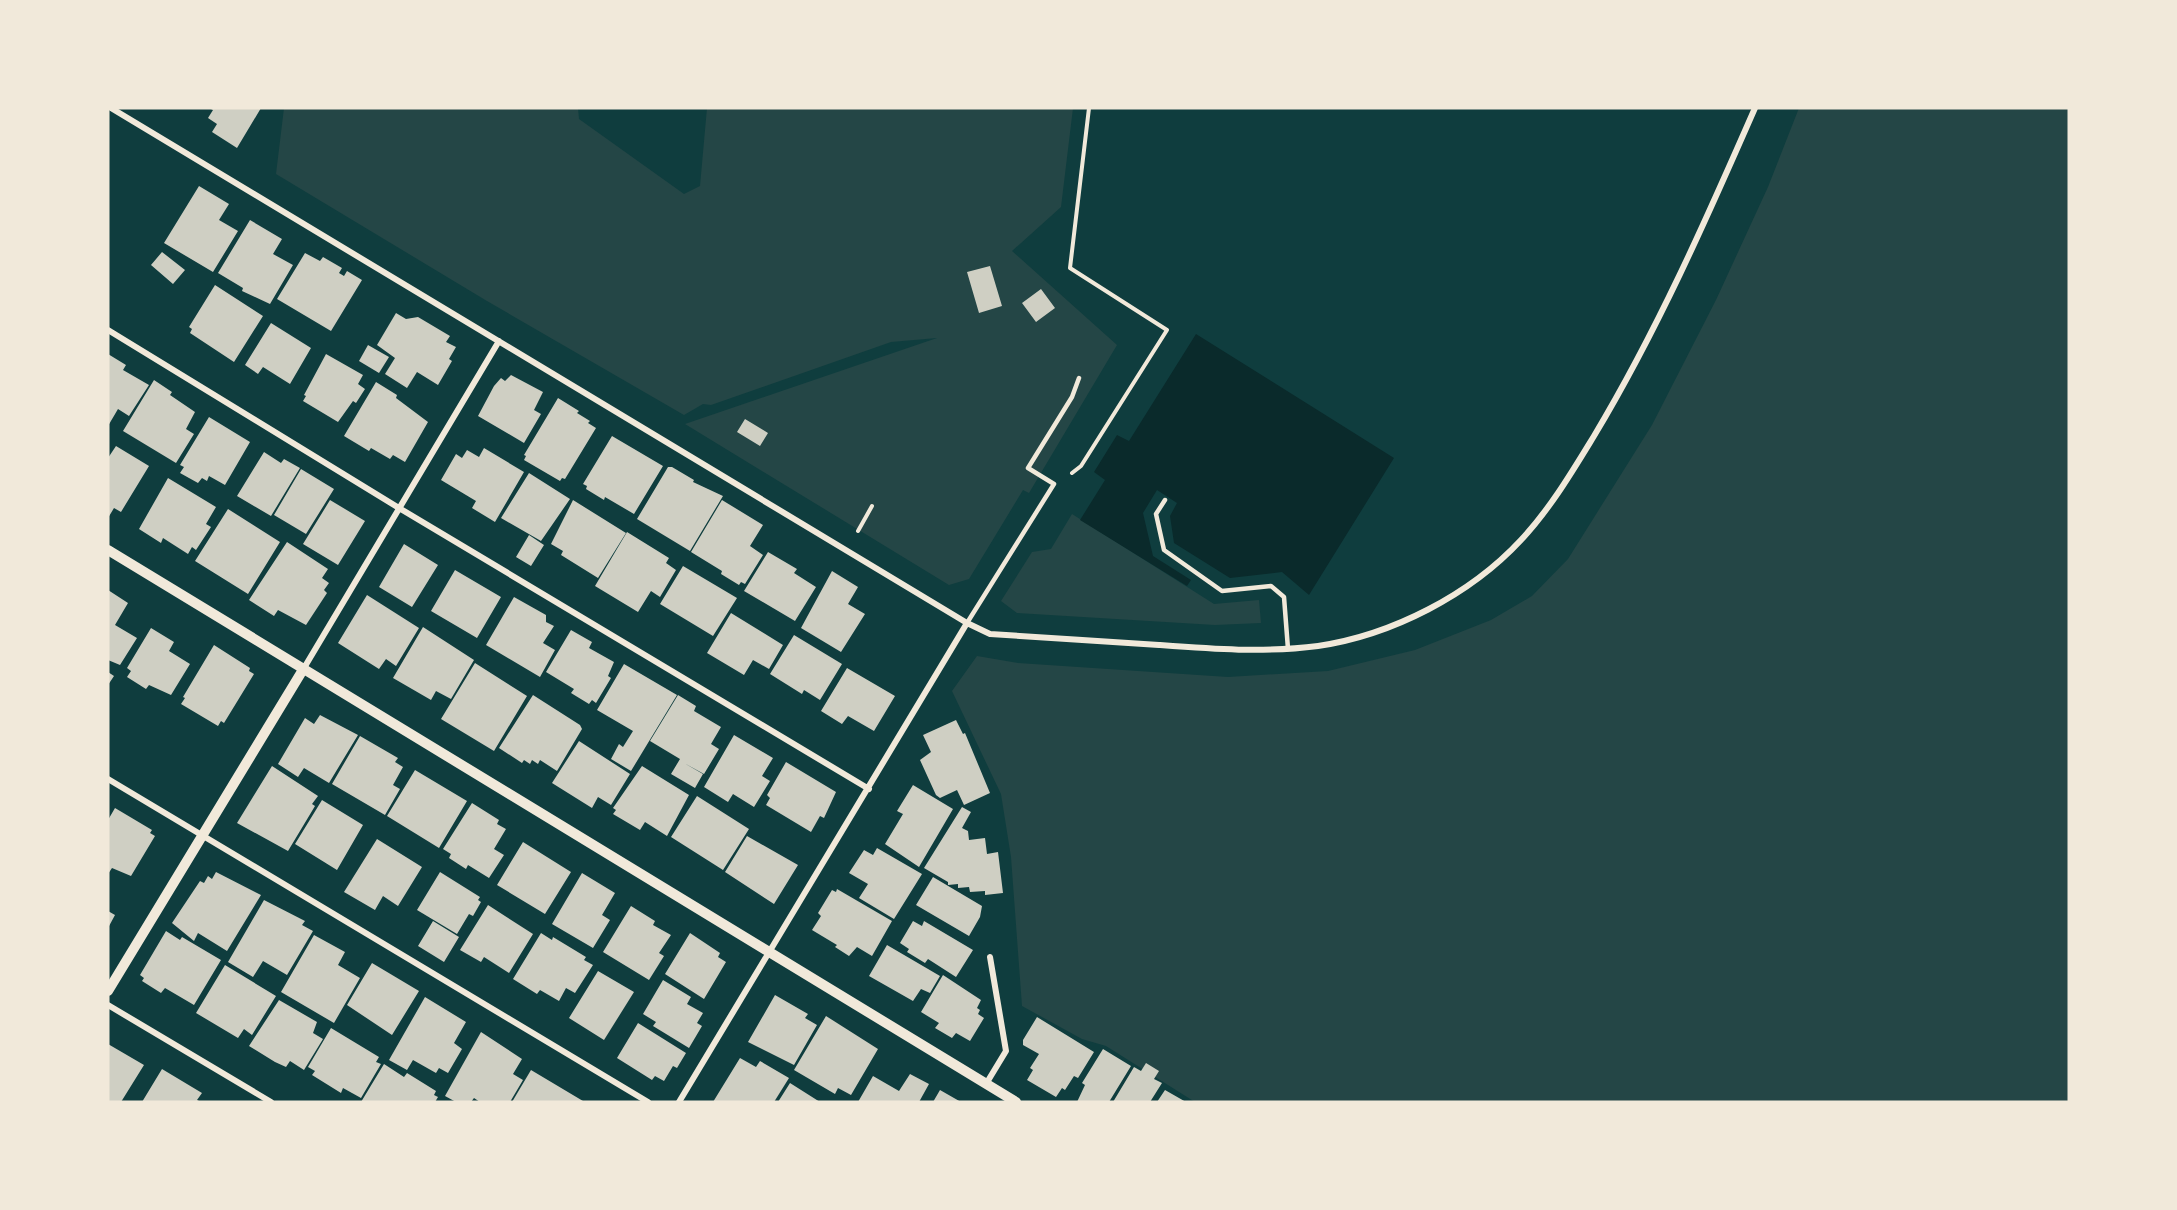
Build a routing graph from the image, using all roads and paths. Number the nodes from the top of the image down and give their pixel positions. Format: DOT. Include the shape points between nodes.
graph roads {
  1 [pos="111,108"];
  2 [pos="1089,108"];
  3 [pos="1755,108"];
  4 [pos="108,330"];
  5 [pos="499,341"];
  6 [pos="1079,378"];
  7 [pos="1054,484"];
  8 [pos="1165,500"];
  9 [pos="872,506"];
  10 [pos="399,508"];
  11 [pos="862,524"];
  12 [pos="108,550"];
  13 [pos="967,624"];
  14 [pos="1288,649"];
  15 [pos="304,668"];
  16 [pos="108,778"];
  17 [pos="869,789"];
  18 [pos="202,836"];
  19 [pos="768,951"];
  20 [pos="990,957"];
  21 [pos="108,991"];
  22 [pos="108,1005"];
  23 [pos="986,1084"];
  24 [pos="271,1102"];
  25 [pos="648,1102"];
  26 [pos="679,1102"];
  27 [pos="1016,1102"];
  1 -- 5 [label="street"];
  2 -- 7 [label="path" via="1070,268 1167,330 1081,466"];
  3 -- 14 [label="street" via="1695,244 1625,380 1563,485 1520,541 1483,574 1412,617 1353,638"];
  4 -- 10 [label="street"];
  5 -- 10 [label="street"];
  5 -- 13 [label="street"];
  6 -- 7 [label="lane" via="1072,397 1028,468"];
  7 -- 13 [label="lane"];
  8 -- 14 [label="lane" via="1156,514 1164,550 1222,591 1271,586 1284,597"];
  9 -- 11 [label="path"];
  10 -- 15 [label="street"];
  10 -- 17 [label="street"];
  12 -- 15 [label="street"];
  13 -- 14 [label="street" via="990,634 1243,651"];
  13 -- 17 [label="street"];
  15 -- 18 [label="street"];
  15 -- 19 [label="street"];
  16 -- 18 [label="street"];
  17 -- 19 [label="street"];
  18 -- 21 [label="street"];
  18 -- 25 [label="street"];
  19 -- 23 [label="street"];
  19 -- 26 [label="street"];
  20 -- 23 [label="street" via="1006,1050"];
  22 -- 24 [label="street"];
  23 -- 27 [label="street"];
}
